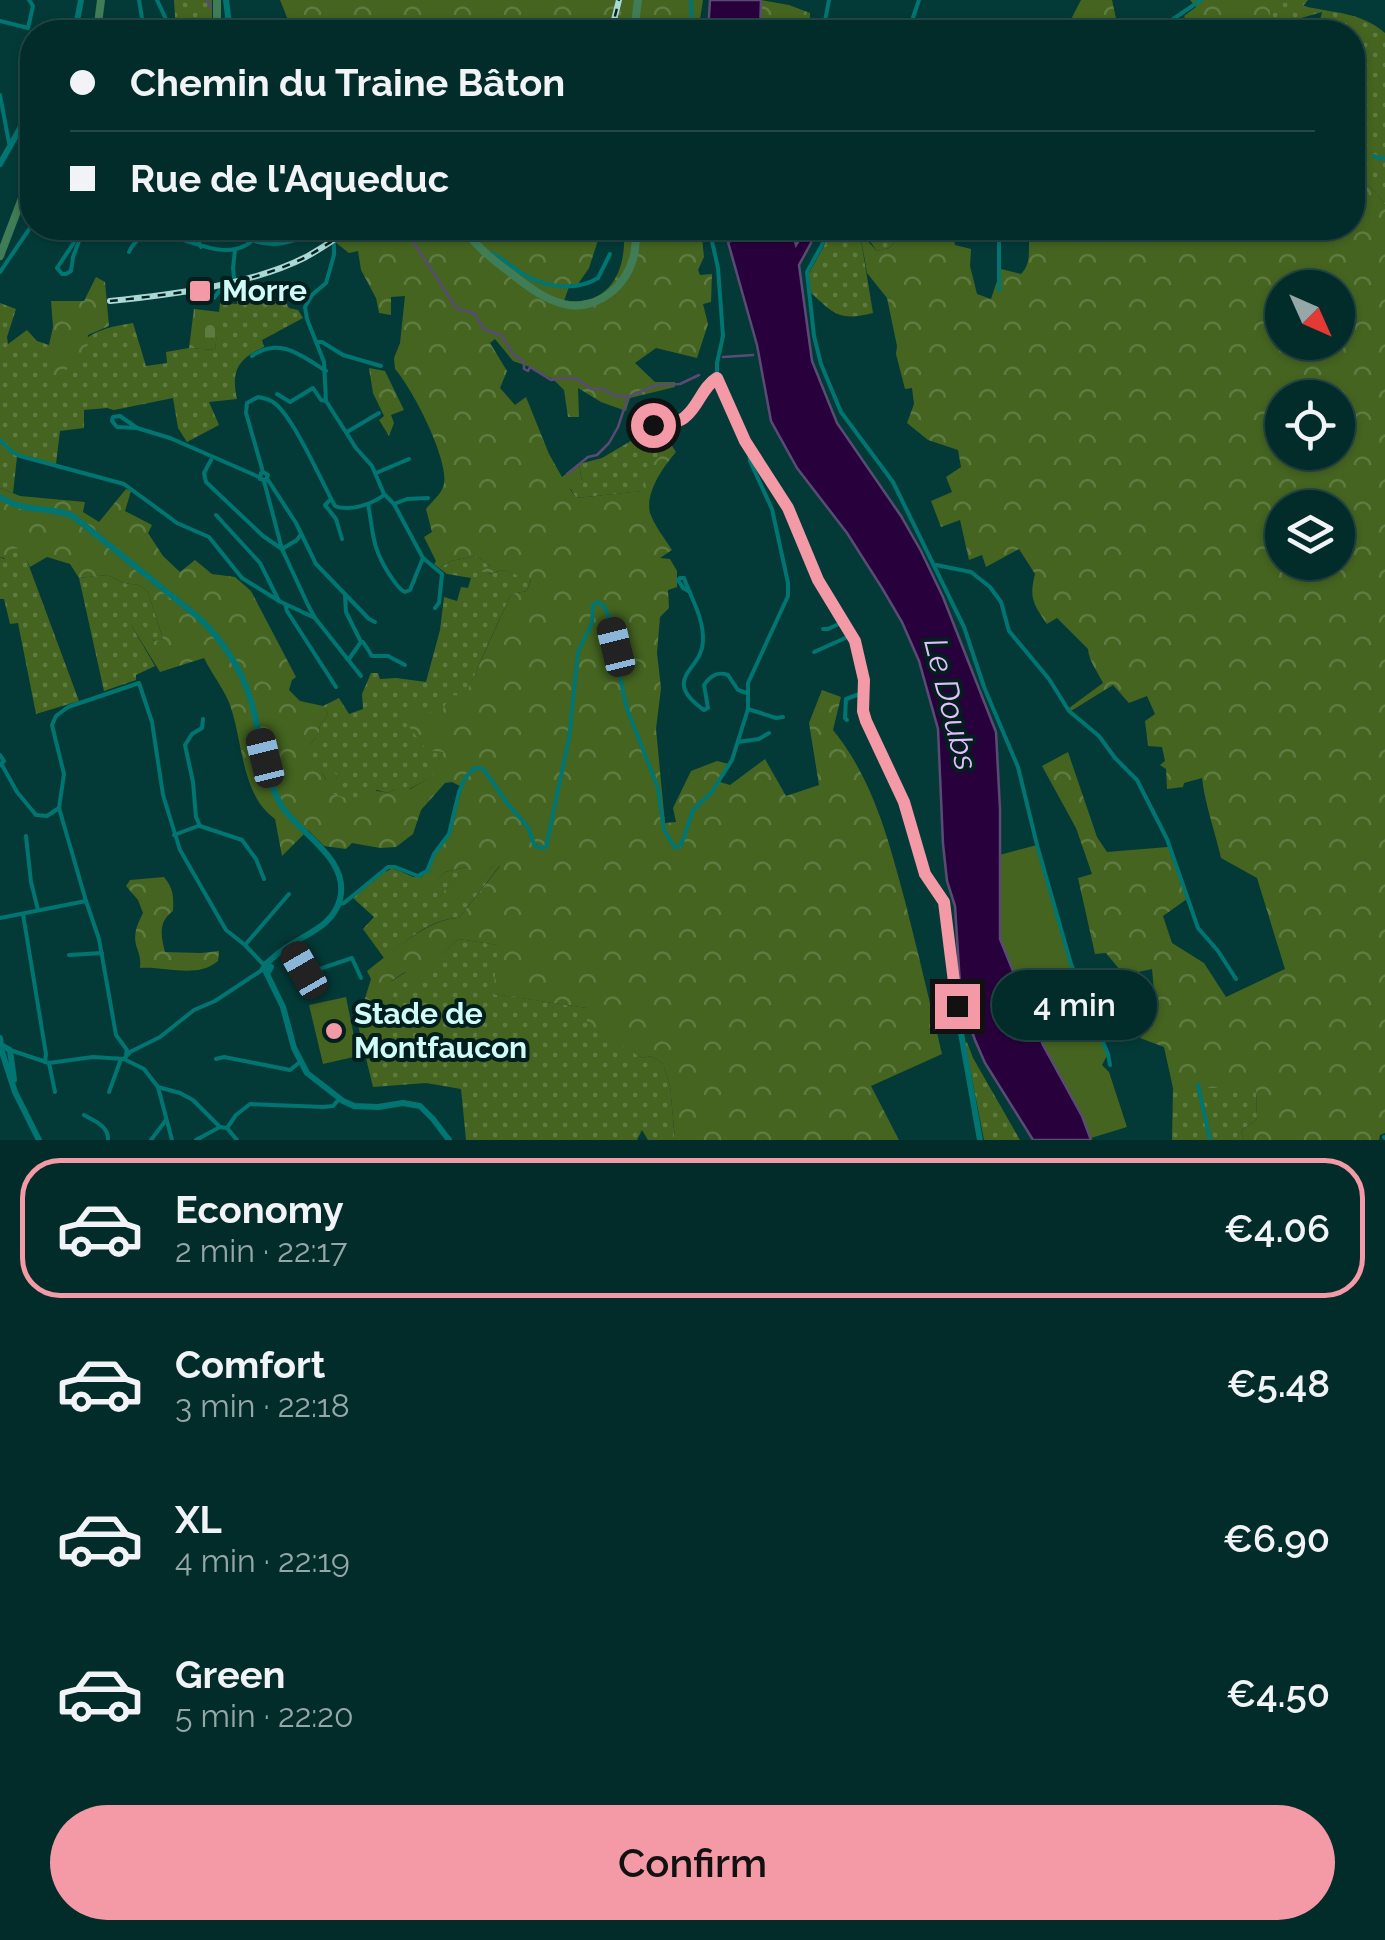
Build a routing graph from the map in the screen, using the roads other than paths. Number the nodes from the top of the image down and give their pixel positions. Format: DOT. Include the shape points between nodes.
graph roads {
  1 [pos="1202,0"];
  2 [pos="1172,20"];
  3 [pos="0,95"];
  4 [pos="20,128"];
  5 [pos="9,147"];
  6 [pos="1374,156"];
  7 [pos="1385,159"];
  8 [pos="0,164"];
  9 [pos="20,204"];
  10 [pos="21,240"];
  11 [pos="75,240"];
  12 [pos="78,240"];
  13 [pos="138,240"];
  14 [pos="185,240"];
  15 [pos="198,240"];
  16 [pos="293,240"];
  17 [pos="331,240"];
  18 [pos="474,240"];
  19 [pos="634,240"];
  20 [pos="712,240"];
  21 [pos="823,240"];
  22 [pos="999,240"];
  23 [pos="256,241"];
  24 [pos="201,247"];
  25 [pos="235,250"];
  26 [pos="128,252"];
  27 [pos="486,254"];
  28 [pos="610,254"];
  29 [pos="0,256"];
  30 [pos="0,272"];
  31 [pos="999,290"];
  32 [pos="195,300"];
  33 [pos="317,342"];
  34 [pos="252,356"];
  35 [pos="382,366"];
  36 [pos="326,371"];
  37 [pos="717,378"];
  38 [pos="277,394"];
  39 [pos="326,401"];
  40 [pos="379,412"];
  41 [pos="138,428"];
  42 [pos="347,432"];
  43 [pos="632,439"];
  44 [pos="0,440"];
  45 [pos="751,449"];
  46 [pos="213,458"];
  47 [pos="409,459"];
  48 [pos="376,473"];
  49 [pos="263,476"];
  50 [pos="384,494"];
  51 [pos="0,498"];
  52 [pos="428,498"];
  53 [pos="331,499"];
  54 [pos="368,504"];
  55 [pos="394,504"];
  56 [pos="216,515"];
  57 [pos="301,534"];
  58 [pos="342,539"];
  59 [pos="282,549"];
  60 [pos="422,558"];
  61 [pos="936,566"];
  62 [pos="690,592"];
  63 [pos="345,596"];
  64 [pos="282,602"];
  65 [pos="308,605"];
  66 [pos="435,608"];
  67 [pos="300,612"];
  68 [pos="316,618"];
  69 [pos="844,621"];
  70 [pos="375,622"];
  71 [pos="823,629"];
  72 [pos="852,635"];
  73 [pos="360,638"];
  74 [pos="814,652"];
  75 [pos="350,659"];
  76 [pos="405,665"];
  77 [pos="361,676"];
  78 [pos="336,687"];
  79 [pos="864,692"];
  80 [pos="746,693"];
  81 [pos="748,709"];
  82 [pos="783,717"];
  83 [pos="202,719"];
  84 [pos="848,720"];
  85 [pos="769,733"];
  86 [pos="738,742"];
  87 [pos="0,756"];
  88 [pos="1,765"];
  89 [pos="59,808"];
  90 [pos="200,826"];
  91 [pos="174,835"];
  92 [pos="26,836"];
  93 [pos="264,879"];
  94 [pos="289,894"];
  95 [pos="86,901"];
  96 [pos="339,904"];
  97 [pos="38,910"];
  98 [pos="22,912"];
  99 [pos="0,918"];
  100 [pos="290,945"];
  101 [pos="246,946"];
  102 [pos="102,953"];
  103 [pos="70,955"];
  104 [pos="267,968"];
  105 [pos="361,978"];
  106 [pos="1236,979"];
  107 [pos="4,1045"];
  108 [pos="123,1059"];
  109 [pos="216,1059"];
  110 [pos="300,1062"];
  111 [pos="47,1063"];
  112 [pos="1110,1064"];
  113 [pos="1198,1086"];
  114 [pos="158,1087"];
  115 [pos="55,1092"];
  116 [pos="109,1092"];
  117 [pos="340,1098"];
  118 [pos="84,1115"];
  119 [pos="167,1119"];
  120 [pos="220,1127"];
  121 [pos="227,1128"];
  122 [pos="39,1140"];
  123 [pos="108,1140"];
  124 [pos="151,1140"];
  125 [pos="172,1140"];
  126 [pos="196,1140"];
  127 [pos="237,1140"];
  128 [pos="449,1140"];
  129 [pos="980,1140"];
  130 [pos="1210,1140"];
  1 -- 2 [label="street"];
  3 -- 5 [label="street"];
  4 -- 5 [label="street"];
  5 -- 8 [label="street"];
  6 -- 7 [label="street"];
  9 -- 29 [label="main road"];
  10 -- 30 [label="street"];
  11 -- 12 [label="street" via="57,268 62,274 71,270"];
  13 -- 26 [label="street"];
  14 -- 24 [label="street"];
  15 -- 24 [label="street"];
  16 -- 23 [label="street"];
  17 -- 33 [label="street" via="326,283 306,307"];
  18 -- 27 [label="main road"];
  19 -- 27 [label="main road" via="624,278 588,304 569,305 530,288"];
  20 -- 37 [label="street" via="723,336"];
  21 -- 61 [label="street" via="807,272 820,364 840,412 893,482"];
  22 -- 31 [label="street"];
  23 -- 25 [label="street"];
  24 -- 25 [label="street"];
  25 -- 32 [label="street" via="235,286"];
  27 -- 28 [label="street" via="529,278 576,287 598,278"];
  33 -- 35 [label="street"];
  33 -- 36 [label="street"];
  34 -- 36 [label="street" via="280,347"];
  36 -- 39 [label="street"];
  37 -- 43 [label="street" via="683,420 653,425"];
  37 -- 45 [label="street"];
  38 -- 39 [label="street" via="290,402 312,388"];
  39 -- 42 [label="street"];
  40 -- 42 [label="street"];
  41 -- 46 [label="street"];
  42 -- 48 [label="street"];
  44 -- 64 [label="street" via="20,456 124,484 209,537 242,578"];
  45 -- 69 [label="street"];
  45 -- 80 [label="street" via="789,590"];
  46 -- 49 [label="street"];
  46 -- 59 [label="street" via="206,482"];
  47 -- 48 [label="street"];
  48 -- 50 [label="street"];
  49 -- 53 [label="street" via="246,413 247,403 258,397 284,414"];
  49 -- 57 [label="street"];
  49 -- 59 [label="street"];
  50 -- 54 [label="street"];
  50 -- 55 [label="street"];
  51 -- 96 [label="street" via="19,508 73,516 212,630 250,697 270,782 338,874"];
  52 -- 55 [label="street"];
  53 -- 54 [label="street" via="339,508"];
  53 -- 58 [label="street" via="325,504"];
  54 -- 60 [label="street" via="372,541 399,590 410,590"];
  55 -- 60 [label="street"];
  56 -- 64 [label="street" via="260,563"];
  57 -- 59 [label="street"];
  57 -- 63 [label="street" via="316,564"];
  59 -- 65 [label="street"];
  60 -- 66 [label="street" via="442,574"];
  61 -- 106 [label="street" via="970,572 990,588 1009,631 1069,711 1134,775 1179,869 1198,928"];
  61 -- 112 [label="street" via="1018,766 1071,964"];
  62 -- 80 [label="street" via="703,644 685,675 687,693 708,708 704,686 718,673"];
  63 -- 70 [label="street"];
  63 -- 73 [label="street"];
  64 -- 67 [label="street"];
  64 -- 78 [label="street"];
  65 -- 67 [label="street"];
  65 -- 68 [label="street"];
  67 -- 68 [label="street"];
  68 -- 75 [label="street"];
  69 -- 71 [label="street"];
  69 -- 72 [label="street"];
  72 -- 74 [label="street"];
  72 -- 79 [label="street"];
  73 -- 75 [label="street"];
  73 -- 76 [label="street" via="372,656"];
  75 -- 77 [label="street"];
  79 -- 84 [label="street" via="846,699"];
  79 -- 129 [label="street" via="866,721 904,802 925,874 944,902"];
  80 -- 81 [label="street"];
  81 -- 82 [label="street"];
  81 -- 86 [label="street"];
  83 -- 90 [label="street" via="185,745"];
  85 -- 86 [label="street"];
  86 -- 96 [label="street" via="675,848 626,706 608,615 601,602 593,605 578,652 570,738 546,846 537,846 485,771 474,768 425,873 388,867"];
  87 -- 88 [label="street"];
  88 -- 89 [label="street" via="36,816"];
  89 -- 91 [label="street" via="64,774 52,725 56,716 138,683"];
  89 -- 95 [label="street"];
  90 -- 91 [label="street"];
  90 -- 93 [label="street" via="242,840"];
  91 -- 101 [label="street" via="226,930"];
  92 -- 97 [label="street"];
  94 -- 101 [label="street"];
  95 -- 97 [label="street"];
  95 -- 102 [label="street"];
  96 -- 100 [label="street" via="319,928"];
  97 -- 98 [label="street"];
  98 -- 99 [label="street"];
  98 -- 111 [label="street"];
  100 -- 104 [label="street"];
  100 -- 105 [label="street" via="308,973 352,958"];
  101 -- 104 [label="street"];
  102 -- 103 [label="street"];
  102 -- 108 [label="street" via="116,1035 127,1050"];
  104 -- 108 [label="street"];
  104 -- 110 [label="street"];
  107 -- 111 [label="street"];
  107 -- 122 [label="street" via="15,1092"];
  108 -- 111 [label="street"];
  108 -- 114 [label="street"];
  108 -- 116 [label="street"];
  109 -- 110 [label="street" via="290,1070"];
  110 -- 117 [label="street"];
  111 -- 115 [label="street"];
  113 -- 130 [label="street"];
  114 -- 119 [label="street"];
  114 -- 120 [label="street" via="186,1096"];
  117 -- 121 [label="street" via="324,1108 250,1104"];
  117 -- 128 [label="street" via="354,1106 420,1106"];
  118 -- 123 [label="street" via="101,1124"];
  119 -- 124 [label="street"];
  119 -- 125 [label="street"];
  120 -- 121 [label="street"];
  120 -- 126 [label="street"];
  121 -- 127 [label="street"];
}
